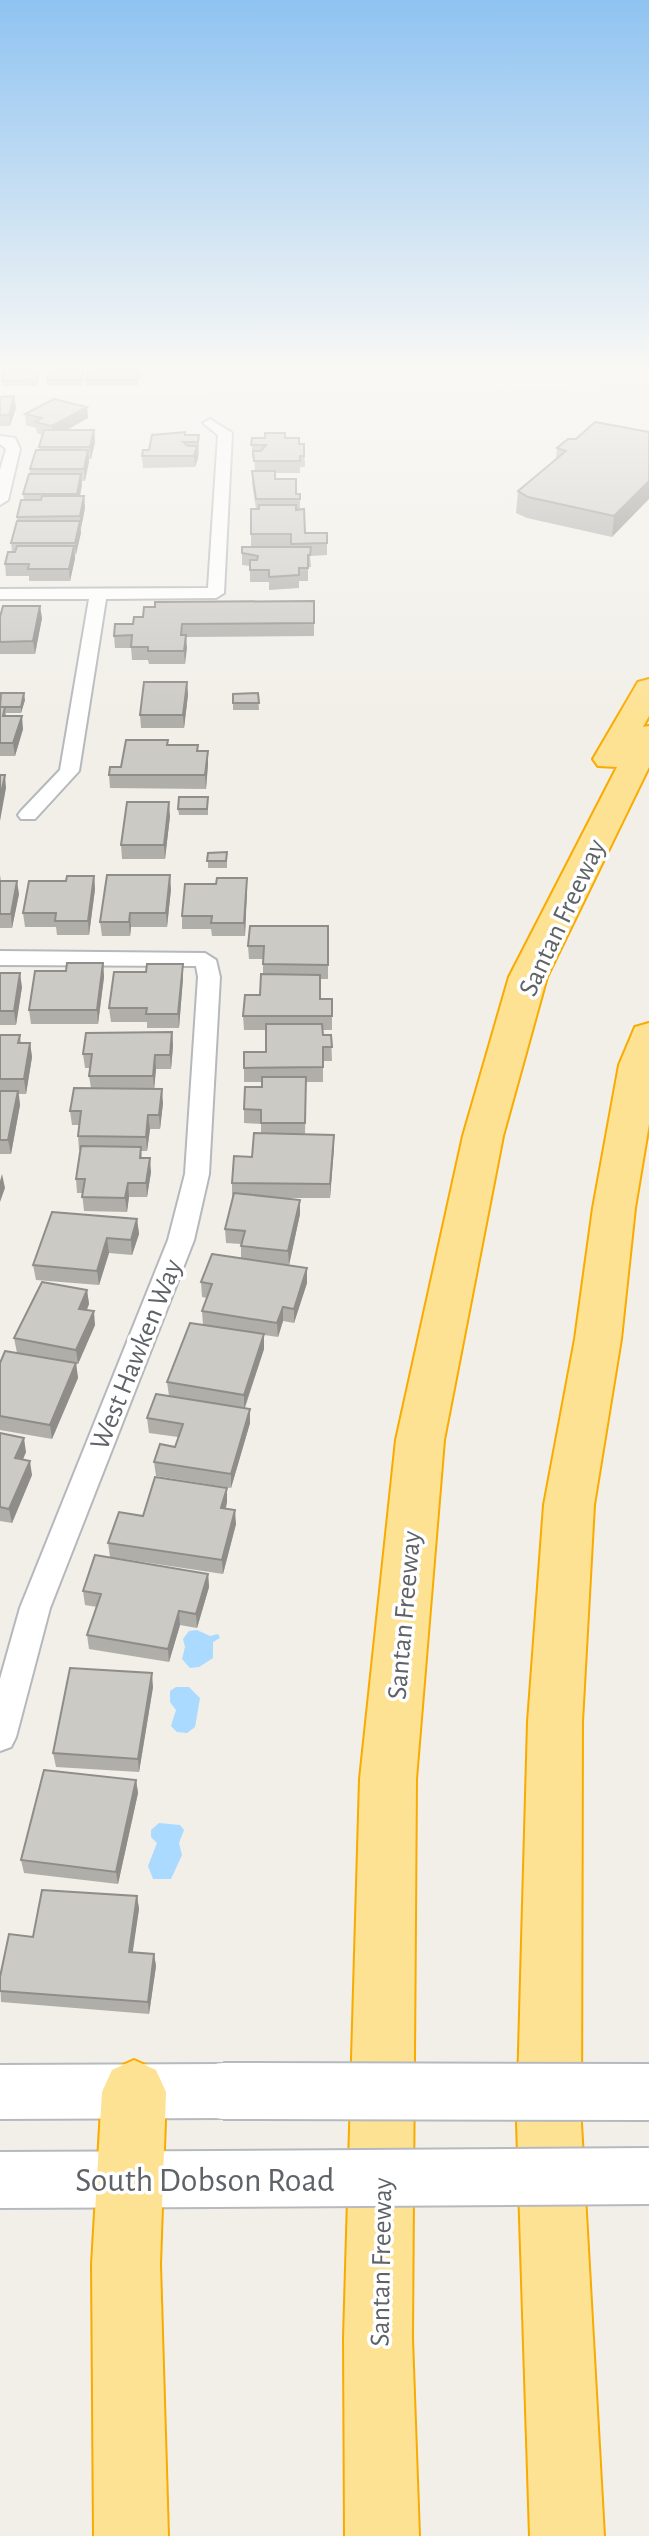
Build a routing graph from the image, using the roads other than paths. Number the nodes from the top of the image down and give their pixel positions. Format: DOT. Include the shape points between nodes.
graph roads {
  1 [pos="222,483"];
  2 [pos="0,594"];
  3 [pos="98,594"];
  4 [pos="649,688"];
  5 [pos="649,735"];
  6 [pos="28,815"];
  7 [pos="0,958"];
  8 [pos="528,977"];
  9 [pos="649,1035"];
  10 [pos="0,1737"];
  11 [pos="0,2092"];
  12 [pos="134,2092"];
  13 [pos="649,2092"];
  14 [pos="649,2176"];
  15 [pos="129,2179"];
  16 [pos="0,2180"];
  17 [pos="131,2536"];
  18 [pos="382,2536"];
  19 [pos="567,2536"];
  1 -- 3 [label="street" via="216,593"];
  2 -- 3 [label="street"];
  3 -- 6 [label="street" via="69,771"];
  4 -- 8 [label="highway" via="612,753"];
  5 -- 8 [label="highway, Santan Freeway"];
  7 -- 10 [label="street, West Hawken Way" via="205,960 209,977 197,1174 181,1240 35,1608"];
  8 -- 18 [label="highway, Santan Freeway" via="483,1136 420,1440 389,1764 378,2338"];
  9 -- 19 [label="highway" via="614,1208 569,1505 555,1722 549,2123"];
  11 -- 12 [label="main road"];
  12 -- 13 [label="main road, bridge"];
  12 -- 15 [label="highway"];
  14 -- 15 [label="main road, South Dobson Road, bridge"];
  15 -- 16 [label="main road, South Dobson Road"];
  15 -- 17 [label="highway"];
}
